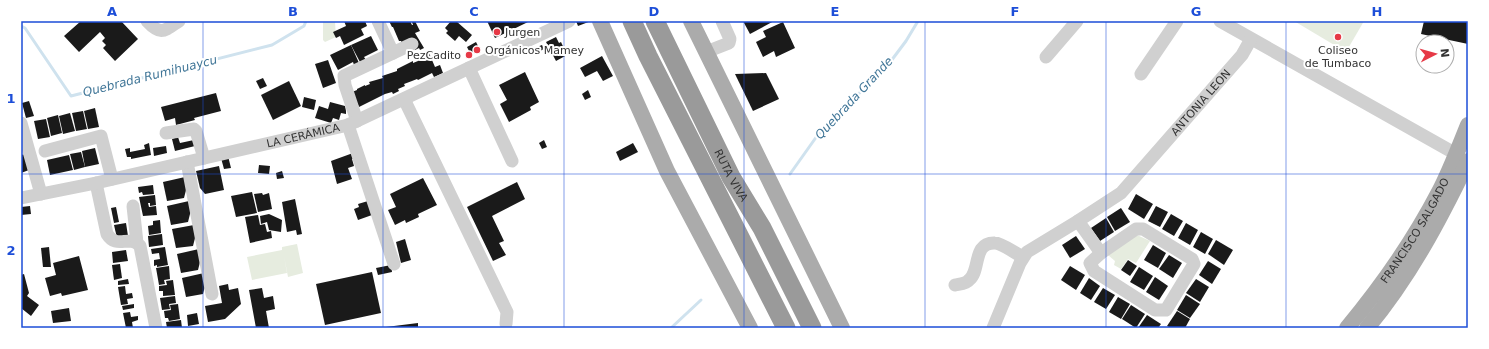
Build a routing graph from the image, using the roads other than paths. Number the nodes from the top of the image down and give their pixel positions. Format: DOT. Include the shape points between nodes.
graph roads {
  1 [pos="147,21"];
  2 [pos="179,21"];
  3 [pos="378,21"];
  4 [pos="569,21"];
  5 [pos="600,21"];
  6 [pos="632,21"];
  7 [pos="655,21"];
  8 [pos="691,21"];
  9 [pos="722,21"];
  10 [pos="1077,21"];
  11 [pos="1177,21"];
  12 [pos="1220,21"];
  13 [pos="1251,39"];
  14 [pos="412,44"];
  15 [pos="706,52"];
  16 [pos="393,53"];
  17 [pos="1046,57"];
  18 [pos="469,68"];
  19 [pos="1141,74"];
  20 [pos="404,99"];
  21 [pos="21,123"];
  22 [pos="352,123"];
  23 [pos="1468,125"];
  24 [pos="166,133"];
  25 [pos="44,151"];
  26 [pos="25,153"];
  27 [pos="204,158"];
  28 [pos="1462,158"];
  29 [pos="512,161"];
  30 [pos="187,162"];
  31 [pos="112,179"];
  32 [pos="96,183"];
  33 [pos="41,194"];
  34 [pos="21,198"];
  35 [pos="133,206"];
  36 [pos="1078,221"];
  37 [pos="762,228"];
  38 [pos="137,243"];
  39 [pos="746,249"];
  40 [pos="1101,253"];
  41 [pos="1023,257"];
  42 [pos="394,264"];
  43 [pos="955,285"];
  44 [pos="212,294"];
  45 [pos="506,324"];
  46 [pos="156,328"];
  47 [pos="750,328"];
  48 [pos="775,328"];
  49 [pos="786,328"];
  50 [pos="812,328"];
  51 [pos="821,328"];
  52 [pos="842,328"];
  53 [pos="993,328"];
  54 [pos="1347,328"];
  55 [pos="1367,328"];
  1 -- 2 [label="street" via="154,29 166,30"];
  3 -- 16 [label="street"];
  4 -- 18 [label="street, LA CERÁMICA"];
  5 -- 47 [label="main road" via="667,171"];
  6 -- 39 [label="highway, RUTA VIVA"];
  7 -- 37 [label="highway, RUTA VIVA" via="731,177"];
  8 -- 15 [label="main road"];
  9 -- 15 [label="street" via="730,38 729,43"];
  10 -- 17 [label="street"];
  11 -- 19 [label="street"];
  12 -- 13 [label="street"];
  13 -- 28 [label="street"];
  13 -- 36 [label="street, ANTONIA LEON" via="1242,55 1143,170 1121,192"];
  14 -- 16 [label="street"];
  15 -- 52 [label="main road"];
  16 -- 22 [label="street" via="344,76"];
  18 -- 20 [label="street, LA CERÁMICA"];
  18 -- 29 [label="street"];
  20 -- 22 [label="street, LA CERÁMICA"];
  20 -- 45 [label="street" via="506,312"];
  21 -- 26 [label="street"];
  22 -- 27 [label="street, LA CERÁMICA"];
  22 -- 42 [label="street"];
  23 -- 28 [label="main road, FRANCISCO SALGADO"];
  24 -- 27 [label="street" via="194,129"];
  25 -- 31 [label="street" via="101,136"];
  26 -- 33 [label="street"];
  27 -- 30 [label="street, LA CERÁMICA"];
  28 -- 54 [label="main road, FRANCISCO SALGADO" via="1404,252 1370,301"];
  28 -- 55 [label="main road, FRANCISCO SALGADO" via="1450,198 1416,262"];
  30 -- 31 [label="street, LA CERÁMICA"];
  30 -- 44 [label="street"];
  31 -- 32 [label="street, LA CERÁMICA"];
  32 -- 33 [label="street, LA CERÁMICA"];
  32 -- 38 [label="street" via="107,234 111,240"];
  33 -- 34 [label="street, LA CERÁMICA"];
  35 -- 38 [label="street"];
  36 -- 40 [label="street"];
  36 -- 41 [label="street, ANTONIA LEON"];
  37 -- 50 [label="highway, RUTA VIVA"];
  37 -- 51 [label="highway"];
  38 -- 46 [label="street" via="141,249"];
  39 -- 48 [label="highway"];
  39 -- 49 [label="highway, RUTA VIVA"];
  40 -- 40 [label="street" via="1136,229 1143,229 1188,256 1194,264 1166,310 1160,311 1094,271 1090,263"];
  41 -- 43 [label="street" via="1001,244 989,244 978,254 971,280"];
  41 -- 53 [label="street, ANTONIA LEON"];
}
